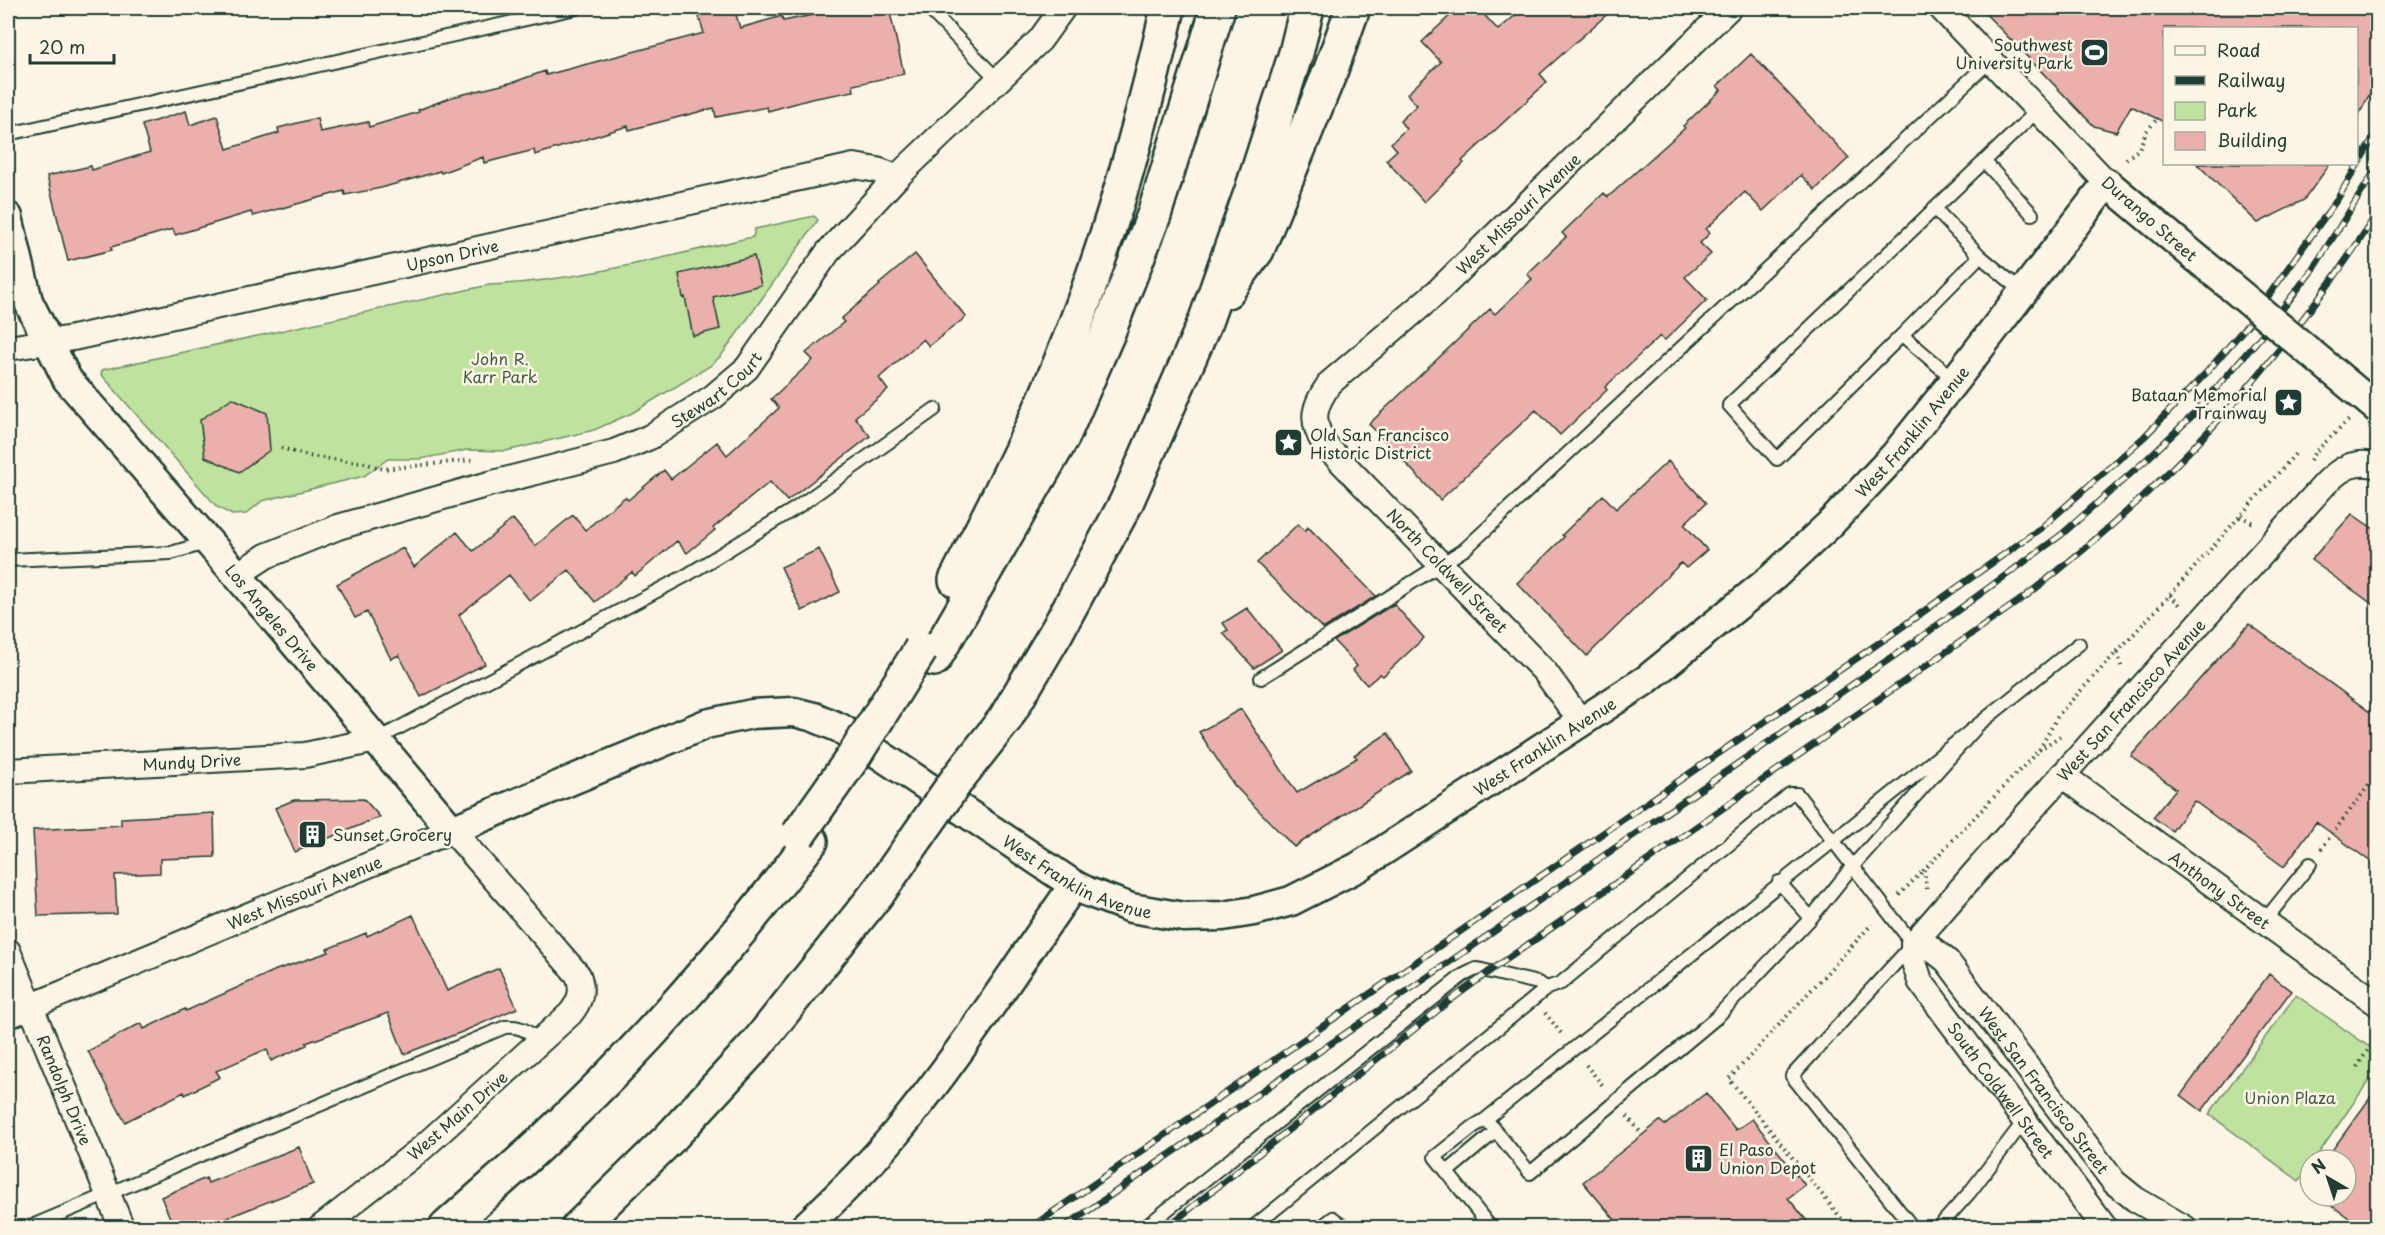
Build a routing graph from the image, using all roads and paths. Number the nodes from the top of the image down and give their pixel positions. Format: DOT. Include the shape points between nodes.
graph roads {
  1 [pos="576,8"];
  2 [pos="928,8"];
  3 [pos="1063,8"];
  4 [pos="1168,8"];
  5 [pos="1218,8"];
  6 [pos="1307,8"];
  7 [pos="1353,8"];
  8 [pos="1729,8"];
  9 [pos="1941,8"];
  10 [pos="1991,60"];
  11 [pos="998,80"];
  12 [pos="2038,110"];
  13 [pos="2157,119"];
  14 [pos="8,134"];
  15 [pos="2126,159"];
  16 [pos="1984,161"];
  17 [pos="897,177"];
  18 [pos="2107,183"];
  19 [pos="1934,208"];
  20 [pos="2032,214"];
  21 [pos="8,217"];
  22 [pos="1980,256"];
  23 [pos="2023,292"];
  24 [pos="1205,322"];
  25 [pos="1902,334"];
  26 [pos="48,342"];
  27 [pos="8,348"];
  28 [pos="1955,380"];
  29 [pos="935,409"];
  30 [pos="2366,412"];
  31 [pos="1315,419"];
  32 [pos="281,448"];
  33 [pos="2296,453"];
  34 [pos="481,462"];
  35 [pos="2366,464"];
  36 [pos="2306,467"];
  37 [pos="2240,516"];
  38 [pos="2259,520"];
  39 [pos="209,542"];
  40 [pos="8,560"];
  41 [pos="1442,564"];
  42 [pos="237,575"];
  43 [pos="2170,595"];
  44 [pos="2175,601"];
  45 [pos="2079,644"];
  46 [pos="2118,653"];
  47 [pos="928,654"];
  48 [pos="2122,673"];
  49 [pos="1261,678"];
  50 [pos="1582,723"];
  51 [pos="840,728"];
  52 [pos="1975,729"];
  53 [pos="2066,732"];
  54 [pos="376,740"];
  55 [pos="2038,750"];
  56 [pos="8,771"];
  57 [pos="2378,773"];
  58 [pos="2062,775"];
  59 [pos="452,830"];
  60 [pos="1833,842"];
  61 [pos="2310,864"];
  62 [pos="1852,867"];
  63 [pos="1924,870"];
  64 [pos="1779,882"];
  65 [pos="1074,885"];
  66 [pos="1898,896"];
  67 [pos="1942,910"];
  68 [pos="1811,918"];
  69 [pos="2265,920"];
  70 [pos="1913,944"];
  71 [pos="8,951"];
  72 [pos="1547,988"];
  73 [pos="582,992"];
  74 [pos="2378,1004"];
  75 [pos="32,1006"];
  76 [pos="8,1016"];
  77 [pos="2378,1035"];
  78 [pos="540,1041"];
  79 [pos="2356,1067"];
  80 [pos="1486,1119"];
  81 [pos="2025,1120"];
  82 [pos="1496,1131"];
  83 [pos="1447,1172"];
  84 [pos="108,1195"];
  85 [pos="27,1227"];
  86 [pos="122,1227"];
  87 [pos="320,1227"];
  88 [pos="446,1227"];
  89 [pos="578,1227"];
  90 [pos="804,1227"];
  91 [pos="1144,1227"];
  92 [pos="1252,1227"];
  93 [pos="1320,1227"];
  94 [pos="1346,1227"];
  95 [pos="1491,1227"];
  96 [pos="1913,1227"];
  97 [pos="1938,1227"];
  98 [pos="2105,1227"];
  99 [pos="2185,1227"];
  1 -- 14 [label="lane"];
  2 -- 11 [label="lane"];
  3 -- 11 [label="street, Stewart Court" via="1040,40"];
  4 -- 47 [label="highway" via="1135,147 1081,309 1045,400"];
  5 -- 47 [label="highway" via="1154,215 1063,436"];
  6 -- 24 [label="highway" via="1252,190"];
  7 -- 24 [label="highway" via="1257,250"];
  8 -- 31 [label="street, West Missouri Avenue" via="1437,292 1330,383 1317,401"];
  9 -- 10 [label="street, Durango Street"];
  10 -- 12 [label="street, Durango Street"];
  10 -- 41 [label="lane" via="1465,549"];
  11 -- 17 [label="street, Stewart Court"];
  12 -- 16 [label="lane"];
  12 -- 18 [label="street, Durango Street"];
  13 -- 15 [label="path" via="2139,149"];
  16 -- 19 [label="lane"];
  16 -- 20 [label="lane"];
  17 -- 26 [label="street, Upson Drive" via="854,166"];
  17 -- 42 [label="street, Stewart Court" via="828,252 747,368 713,397 650,437 615,452 338,527 266,556"];
  18 -- 23 [label="street, West Franklin Avenue"];
  18 -- 30 [label="street, Durango Street, bridge"];
  19 -- 22 [label="lane"];
  19 -- 25 [label="lane" via="1728,405 1777,459"];
  21 -- 26 [label="street, Los Angeles Drive" via="28,301"];
  22 -- 23 [label="lane"];
  22 -- 25 [label="lane"];
  23 -- 28 [label="street, West Franklin Avenue"];
  24 -- 89 [label="highway, bridge" via="1126,503 1005,719 880,890 757,1044"];
  25 -- 28 [label="lane"];
  26 -- 27 [label="street, Upson Drive"];
  26 -- 39 [label="street, Los Angeles Drive" via="67,379"];
  28 -- 50 [label="street, West Franklin Avenue" via="1895,455 1773,577 1646,681"];
  29 -- 54 [label="lane" via="796,508 687,574"];
  30 -- 36 [label="path" via="2315,452"];
  31 -- 41 [label="street, North Coldwell Street" via="1325,445"];
  32 -- 34 [label="path" via="383,469 475,459"];
  33 -- 37 [label="path"];
  35 -- 58 [label="street, West San Francisco Avenue" via="2342,468 2325,484"];
  37 -- 38 [label="path" via="2252,522"];
  37 -- 43 [label="path"];
  39 -- 40 [label="lane" via="171,553"];
  39 -- 42 [label="street, Los Angeles Drive"];
  41 -- 49 [label="lane"];
  41 -- 50 [label="street, North Coldwell Street" via="1545,672"];
  42 -- 54 [label="street, Los Angeles Drive"];
  43 -- 44 [label="path"];
  43 -- 46 [label="path"];
  45 -- 52 [label="lane"];
  46 -- 48 [label="path"];
  46 -- 55 [label="path" via="2059,714"];
  47 -- 88 [label="highway" via="882,743 805,838 781,881 630,1054 542,1143"];
  50 -- 65 [label="street, West Franklin Avenue" via="1358,867 1291,901 1223,916 1184,917 1131,908"];
  51 -- 59 [label="street, West Missouri Avenue" via="794,712 752,714 706,724"];
  51 -- 65 [label="street, West Franklin Avenue"];
  52 -- 60 [label="lane"];
  52 -- 62 [label="lane"];
  53 -- 55 [label="path"];
  54 -- 56 [label="street, Mundy Drive" via="305,755"];
  54 -- 59 [label="street, Los Angeles Drive"];
  55 -- 63 [label="path"];
  57 -- 61 [label="path"];
  58 -- 67 [label="street, West San Francisco Avenue"];
  58 -- 69 [label="street, Anthony Street"];
  59 -- 73 [label="street, Los Angeles Drive" via="578,975"];
  59 -- 75 [label="street, West Missouri Avenue"];
  60 -- 62 [label="lane"];
  60 -- 64 [label="lane"];
  60 -- 72 [label="lane" via="1797,794 1790,795 1560,984"];
  61 -- 69 [label="lane"];
  62 -- 68 [label="lane"];
  62 -- 70 [label="lane"];
  63 -- 66 [label="path"];
  63 -- 67 [label="path" via="1928,899"];
  64 -- 68 [label="lane"];
  64 -- 80 [label="lane"];
  65 -- 90 [label="street" via="931,1089 894,1135"];
  67 -- 70 [label="street, West San Francisco Avenue"];
  68 -- 82 [label="lane" via="1716,1018 1530,1173"];
  69 -- 74 [label="street, Anthony Street"];
  70 -- 81 [label="street, South Coldwell Street" via="1920,981"];
  70 -- 96 [label="lane" via="1792,1076"];
  70 -- 99 [label="street, West San Francisco Street" via="1927,945 1947,961 2114,1182 2135,1199"];
  71 -- 75 [label="street, Randolph Drive"];
  72 -- 91 [label="lane" via="1482,969 1462,976"];
  72 -- 92 [label="lane"];
  73 -- 78 [label="street, West Main Drive" via="577,1006"];
  75 -- 76 [label="street, West Missouri Avenue"];
  75 -- 84 [label="street, Randolph Drive"];
  77 -- 79 [label="path"];
  78 -- 84 [label="lane" via="524,1028 505,1027"];
  78 -- 87 [label="street, West Main Drive" via="421,1149"];
  80 -- 82 [label="lane"];
  80 -- 83 [label="lane" via="1435,1157"];
  81 -- 97 [label="lane"];
  81 -- 98 [label="street, South Coldwell Street"];
  82 -- 83 [label="lane"];
  83 -- 95 [label="lane"];
  84 -- 85 [label="lane"];
  84 -- 86 [label="street, Randolph Drive"];
  93 -- 94 [label="lane" via="1333,1218"];
}
